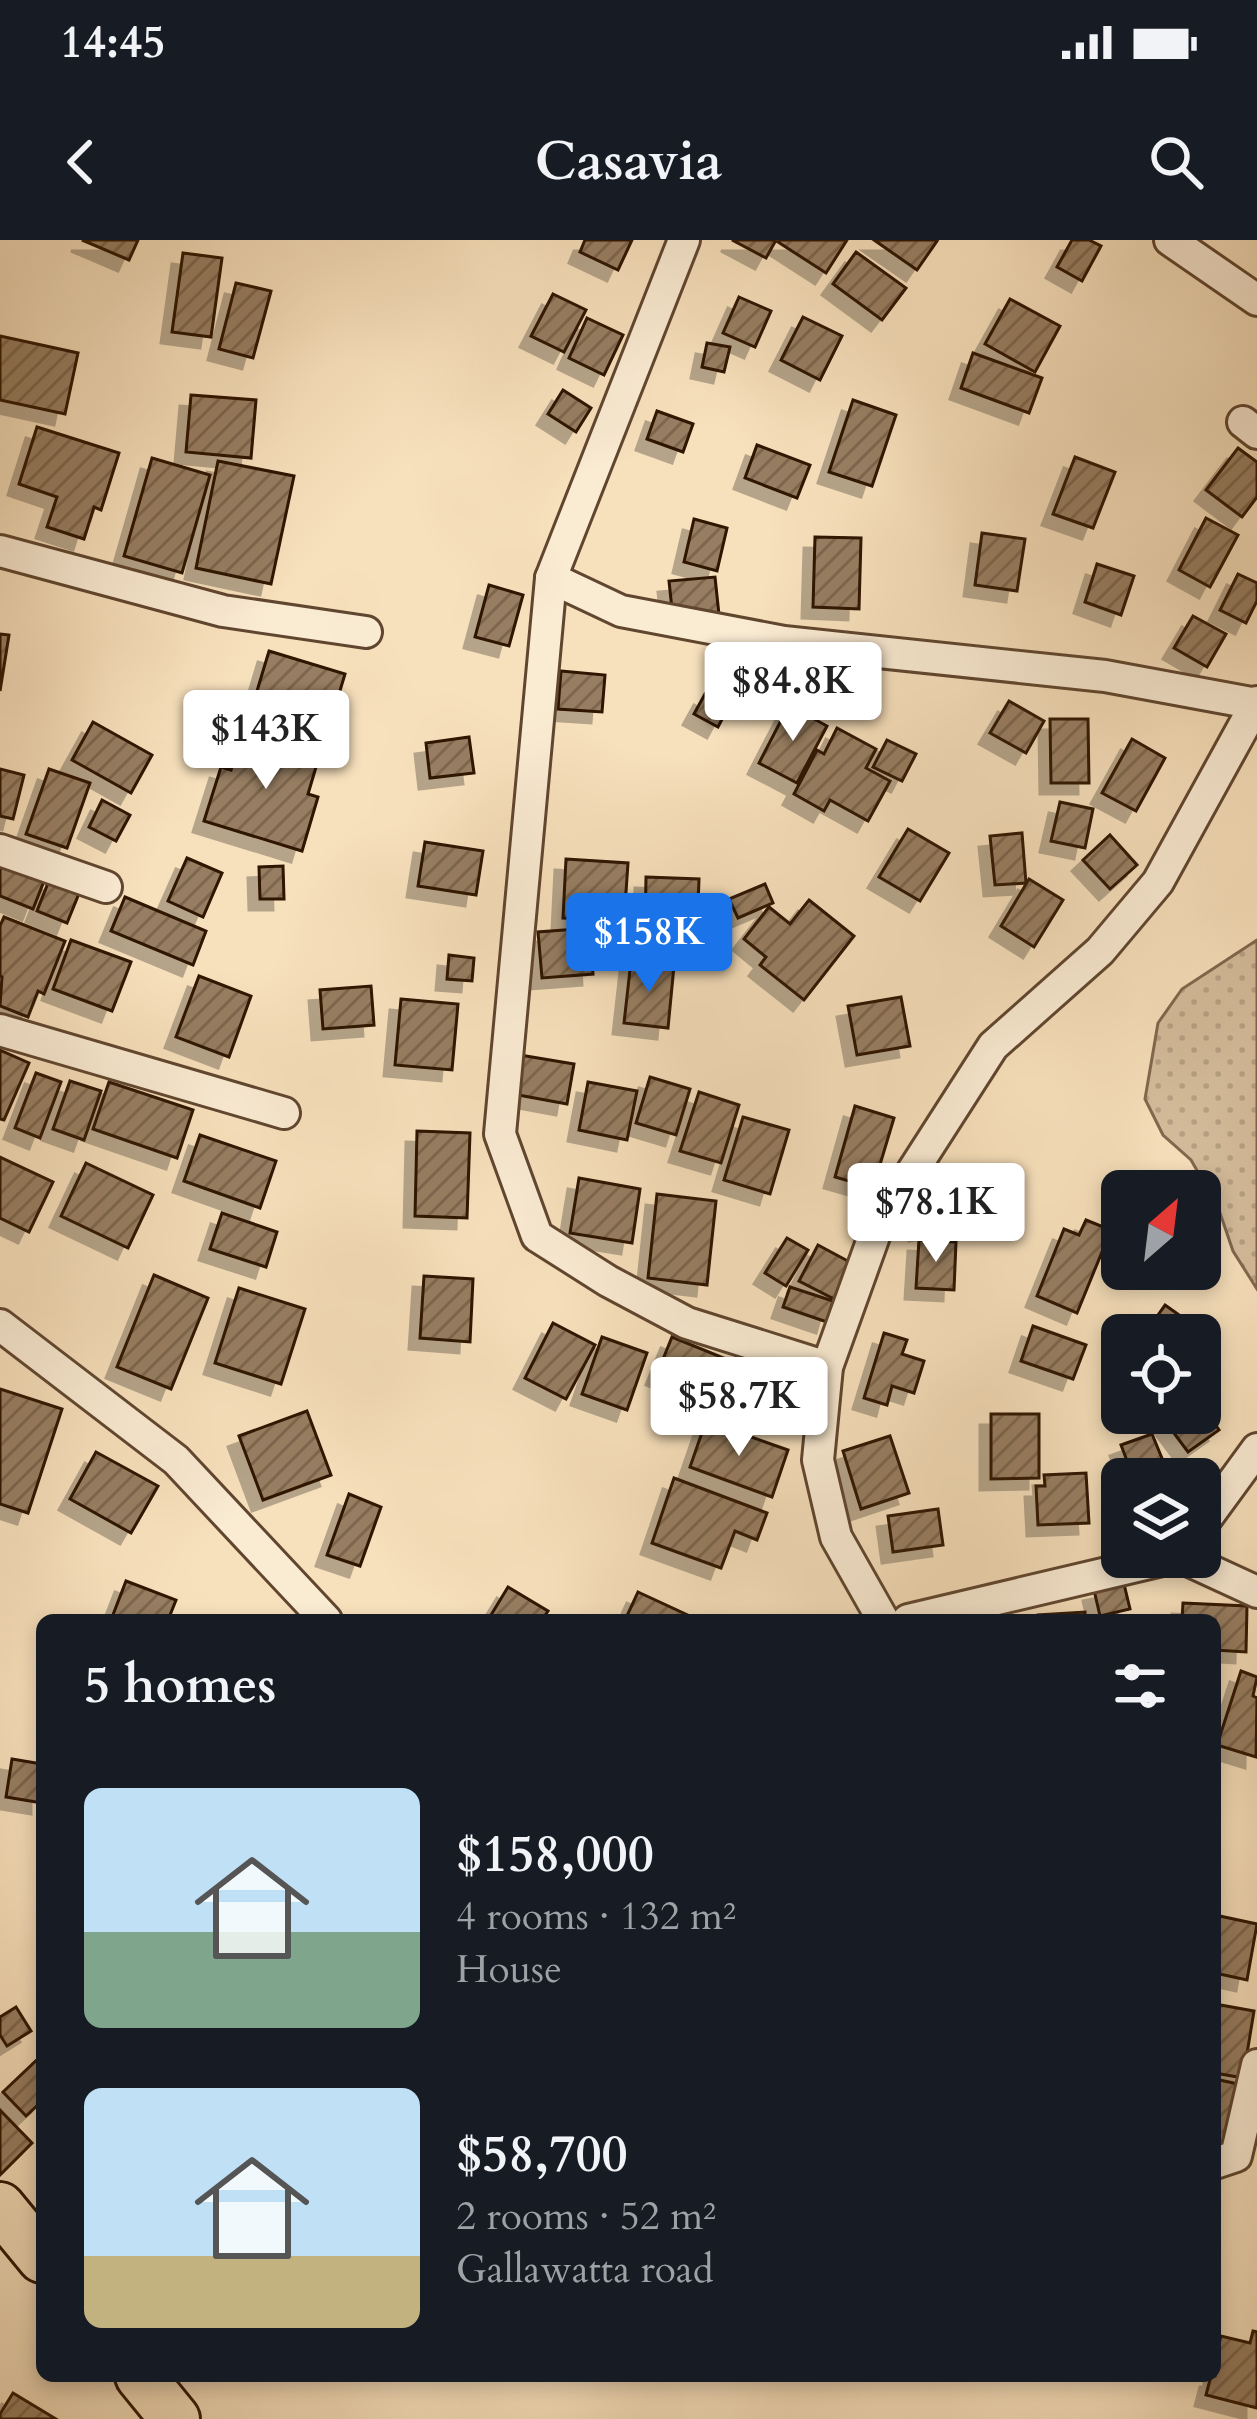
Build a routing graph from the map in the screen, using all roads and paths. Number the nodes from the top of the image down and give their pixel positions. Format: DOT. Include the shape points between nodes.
graph roads {
  1 [pos="684,240"];
  2 [pos="1170,240"];
  3 [pos="1257,299"];
  4 [pos="0,550"];
  5 [pos="551,578"];
  6 [pos="366,632"];
  7 [pos="1257,703"];
  8 [pos="0,850"];
  9 [pos="106,887"];
  10 [pos="0,1030"];
  11 [pos="284,1113"];
  12 [pos="0,1325"];
  13 [pos="827,1367"];
  14 [pos="1257,1449"];
  15 [pos="1221,1498"];
  16 [pos="1101,1575"];
  17 [pos="1221,1576"];
  18 [pos="1257,1592"];
  19 [pos="320,1614"];
  20 [pos="880,1614"];
  21 [pos="934,1614"];
  22 [pos="1257,2065"];
  23 [pos="1221,2161"];
  24 [pos="0,2207"];
  25 [pos="36,2251"];
  26 [pos="145,2382"];
  27 [pos="176,2419"];
  1 -- 5 [label="street"];
  2 -- 3 [label="street"];
  4 -- 6 [label="street" via="224,611"];
  5 -- 7 [label="street" via="621,610 784,642 1105,676"];
  5 -- 13 [label="street" via="500,1134 538,1236 687,1323"];
  7 -- 13 [label="street" via="1158,882 1100,951 993,1046 878,1225"];
  8 -- 9 [label="street"];
  10 -- 11 [label="street"];
  12 -- 19 [label="street" via="176,1460"];
  13 -- 20 [label="street" via="818,1460 836,1537"];
  14 -- 15 [label="street"];
  16 -- 21 [label="street"];
  17 -- 18 [label="street"];
  22 -- 23 [label="street" via="1236,2156"];
  24 -- 25 [label="main road"];
  26 -- 27 [label="main road"];
}
